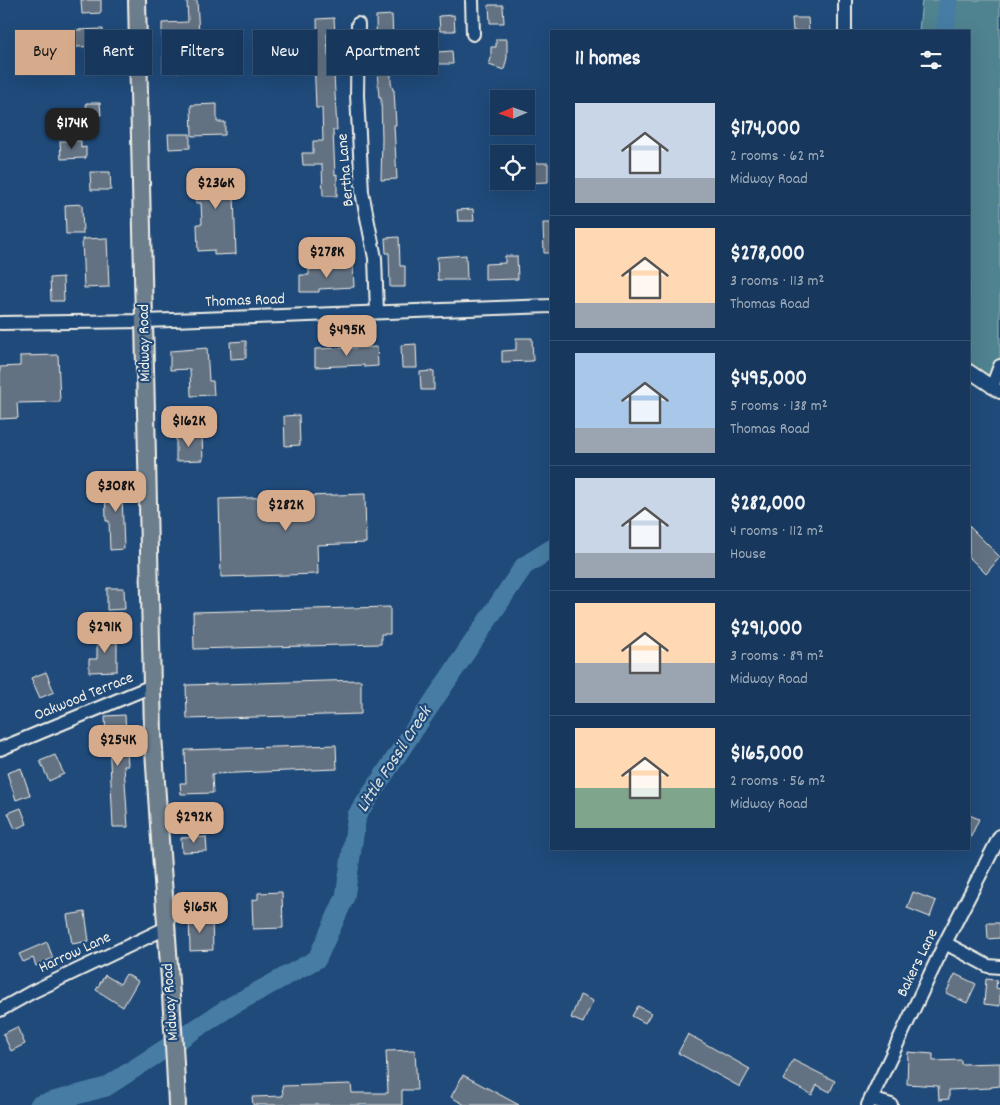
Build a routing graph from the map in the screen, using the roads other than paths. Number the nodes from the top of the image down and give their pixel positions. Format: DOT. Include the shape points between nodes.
graph roads {
  1 [pos="138,0"];
  2 [pos="472,0"];
  3 [pos="845,0"];
  4 [pos="358,24"];
  5 [pos="845,30"];
  6 [pos="473,34"];
  7 [pos="550,306"];
  8 [pos="376,312"];
  9 [pos="144,321"];
  10 [pos="0,323"];
  11 [pos="1000,366"];
  12 [pos="970,372"];
  13 [pos="996,389"];
  14 [pos="152,686"];
  15 [pos="0,750"];
  16 [pos="1000,836"];
  17 [pos="166,928"];
  18 [pos="945,943"];
  19 [pos="1000,967"];
  20 [pos="0,1010"];
  21 [pos="869,1102"];
  22 [pos="177,1105"];
  23 [pos="891,1105"];
  1 -- 9 [label="main road, Midway Road"];
  2 -- 6 [label="street"];
  3 -- 5 [label="street"];
  4 -- 8 [label="street, Bertha Lane" via="357,94 362,182 375,258"];
  7 -- 8 [label="street, Thomas Road"];
  8 -- 9 [label="street, Thomas Road"];
  9 -- 10 [label="street, Thomas Road"];
  9 -- 14 [label="main road, Midway Road"];
  11 -- 13 [label="street"];
  12 -- 13 [label="street"];
  14 -- 15 [label="street, Oakwood Terrace"];
  14 -- 17 [label="main road, Midway Road" via="157,816"];
  16 -- 18 [label="street, Bakers Lane"];
  17 -- 20 [label="street, Harrow Lane"];
  17 -- 22 [label="main road, Midway Road"];
  18 -- 19 [label="street" via="988,966"];
  18 -- 21 [label="street, Bakers Lane"];
  21 -- 23 [label="street"];
}
